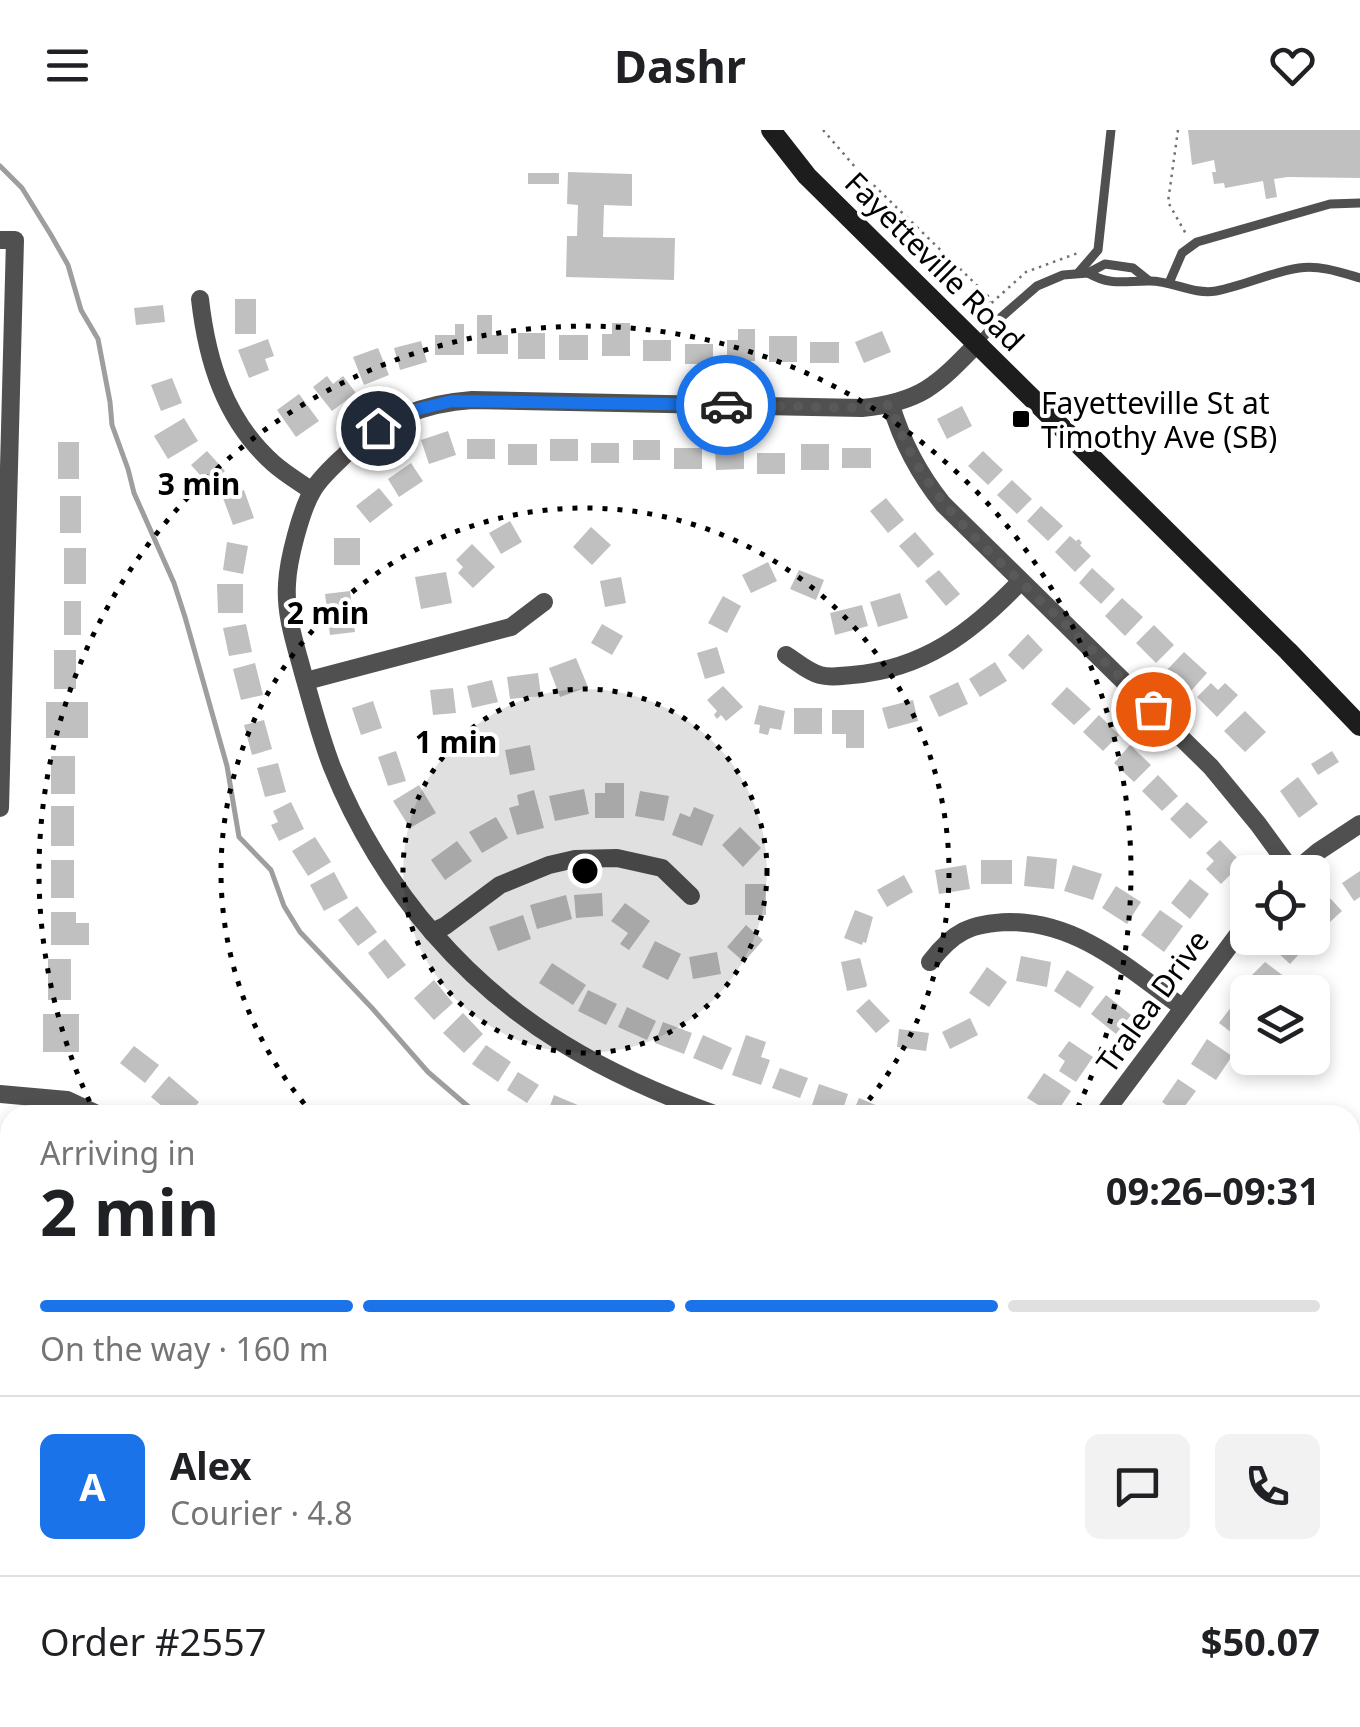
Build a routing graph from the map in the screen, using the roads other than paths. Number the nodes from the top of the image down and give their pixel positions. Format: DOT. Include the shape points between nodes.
graph roads {
  1 [pos="771,130"];
  2 [pos="1111,130"];
  3 [pos="1360,203"];
  4 [pos="8,240"];
  5 [pos="1083,273"];
  6 [pos="1360,278"];
  7 [pos="1148,280"];
  8 [pos="1168,283"];
  9 [pos="200,299"];
  10 [pos="977,344"];
  11 [pos="891,405"];
  12 [pos="312,491"];
  13 [pos="1020,582"];
  14 [pos="544,602"];
  15 [pos="786,655"];
  16 [pos="306,681"];
  17 [pos="1360,724"];
  18 [pos="0,808"];
  19 [pos="1360,824"];
  20 [pos="1281,855"];
  21 [pos="1315,855"];
  22 [pos="691,896"];
  23 [pos="432,932"];
  24 [pos="1230,944"];
  25 [pos="930,962"];
  26 [pos="1182,1007"];
  27 [pos="0,1094"];
  28 [pos="78,1105"];
  29 [pos="690,1105"];
  30 [pos="1110,1105"];
  1 -- 10 [label="main road, Fayetteville Road" via="806,176"];
  2 -- 5 [label="lane" via="1098,250"];
  3 -- 8 [label="lane" via="1330,204 1197,242 1182,253"];
  4 -- 18 [label="street"];
  5 -- 7 [label="lane" via="1103,282"];
  5 -- 7 [label="lane" via="1104,264 1133,268"];
  5 -- 10 [label="lane" via="1038,286"];
  6 -- 8 [label="lane" via="1301,267 1216,291"];
  7 -- 8 [label="lane"];
  9 -- 12 [label="street" via="209,357 229,408 273,463"];
  10 -- 11 [label="street" via="930,387"];
  10 -- 17 [label="main road, Fayetteville Road"];
  11 -- 12 [label="street" via="452,401 406,414 364,437"];
  11 -- 13 [label="street" via="931,489"];
  12 -- 16 [label="street" via="287,586 288,618"];
  13 -- 15 [label="street" via="961,636 898,666 818,675"];
  13 -- 20 [label="street" via="1211,767"];
  14 -- 16 [label="street" via="512,627"];
  16 -- 23 [label="street" via="350,806"];
  19 -- 21 [label="street"];
  22 -- 23 [label="street" via="662,868 617,858 575,859 500,885"];
  23 -- 29 [label="street" via="535,1026 574,1052"];
  24 -- 26 [label="street, Tralea Drive"];
  25 -- 26 [label="street" via="962,931 1038,924 1106,952"];
  26 -- 30 [label="street, Tralea Drive"];
  27 -- 28 [label="street"];
}
